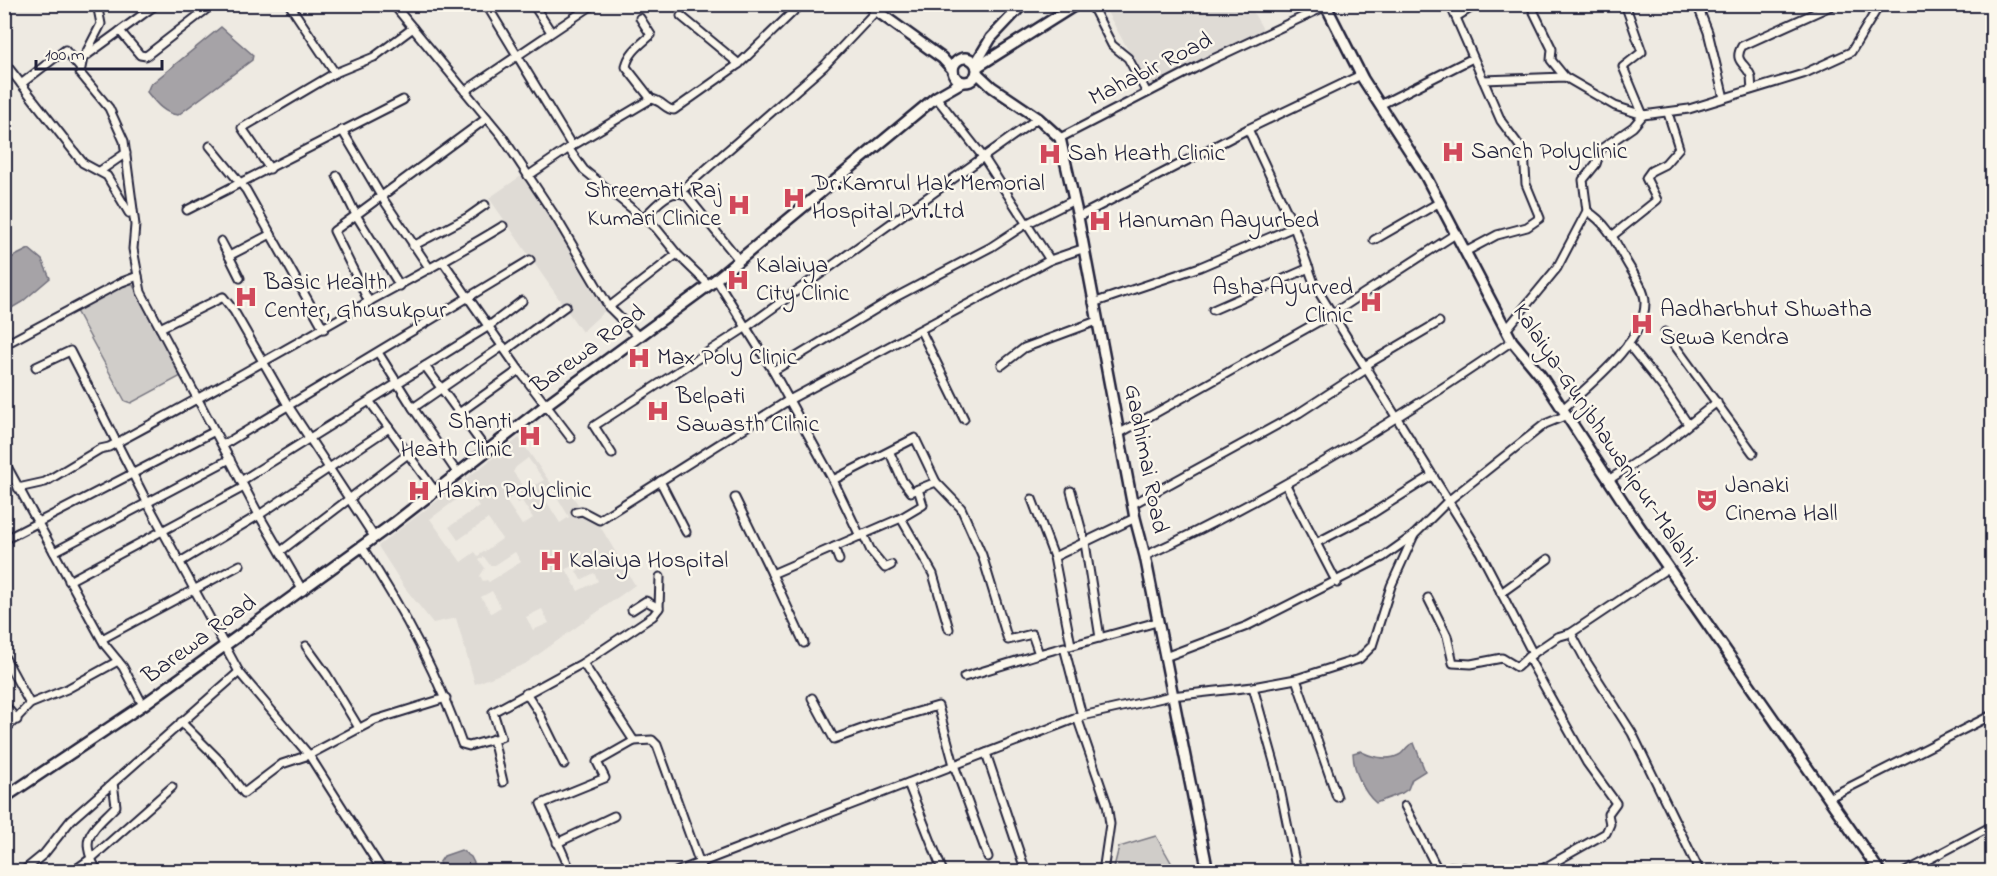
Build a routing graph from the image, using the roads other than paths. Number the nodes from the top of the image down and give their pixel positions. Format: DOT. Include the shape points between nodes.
graph roads {
  1 [pos="156,4"];
  2 [pos="196,4"];
  3 [pos="213,4"];
  4 [pos="289,4"];
  5 [pos="393,4"];
  6 [pos="486,4"];
  7 [pos="533,4"];
  8 [pos="594,4"];
  9 [pos="801,4"];
  10 [pos="867,4"];
  11 [pos="1023,4"];
  12 [pos="1077,4"];
  13 [pos="1091,4"];
  14 [pos="1450,4"];
  15 [pos="1477,4"];
  16 [pos="1530,4"];
  17 [pos="1624,4"];
  18 [pos="1697,4"];
  19 [pos="1835,4"];
  20 [pos="1880,4"];
  21 [pos="1325,5"];
  22 [pos="96,6"];
  23 [pos="204,11"];
  24 [pos="876,11"];
  25 [pos="681,16"];
  26 [pos="1456,17"];
  27 [pos="640,18"];
  28 [pos="413,28"];
  29 [pos="120,31"];
  30 [pos="551,32"];
  31 [pos="517,55"];
  32 [pos="83,58"];
  33 [pos="1473,58"];
  34 [pos="4,62"];
  35 [pos="739,64"];
  36 [pos="80,68"];
  37 [pos="954,68"];
  38 [pos="972,71"];
  39 [pos="335,73"];
  40 [pos="1361,75"];
  41 [pos="1565,77"];
  42 [pos="1484,80"];
  43 [pos="21,84"];
  44 [pos="951,86"];
  45 [pos="1752,89"];
  46 [pos="465,91"];
  47 [pos="1147,93"];
  48 [pos="936,97"];
  49 [pos="1724,98"];
  50 [pos="651,99"];
  51 [pos="403,100"];
  52 [pos="1380,105"];
  53 [pos="1668,113"];
  54 [pos="1643,115"];
  55 [pos="487,118"];
  56 [pos="1038,118"];
  57 [pos="1248,129"];
  58 [pos="342,130"];
  59 [pos="1060,138"];
  60 [pos="210,146"];
  61 [pos="570,147"];
  62 [pos="126,153"];
  63 [pos="984,158"];
  64 [pos="270,169"];
  65 [pos="100,171"];
  66 [pos="337,176"];
  67 [pos="528,176"];
  68 [pos="240,184"];
  69 [pos="680,192"];
  70 [pos="381,196"];
  71 [pos="1074,200"];
  72 [pos="1440,202"];
  73 [pos="485,205"];
  74 [pos="187,210"];
  75 [pos="1587,212"];
  76 [pos="356,215"];
  77 [pos="132,217"];
  78 [pos="644,217"];
  79 [pos="1078,217"];
  80 [pos="1026,224"];
  81 [pos="503,226"];
  82 [pos="1294,227"];
  83 [pos="1457,233"];
  84 [pos="271,234"];
  85 [pos="1612,236"];
  86 [pos="1374,240"];
  87 [pos="220,242"];
  88 [pos="412,246"];
  89 [pos="1082,249"];
  90 [pos="1467,251"];
  91 [pos="677,254"];
  92 [pos="229,256"];
  93 [pos="530,260"];
  94 [pos="739,260"];
  95 [pos="1050,260"];
  96 [pos="444,263"];
  97 [pos="1309,268"];
  98 [pos="430,269"];
  99 [pos="138,276"];
  100 [pos="240,278"];
  101 [pos="713,282"];
  102 [pos="400,286"];
  103 [pos="469,298"];
  104 [pos="522,301"];
  105 [pos="369,302"];
  106 [pos="1093,303"];
  107 [pos="566,306"];
  108 [pos="609,307"];
  109 [pos="1213,310"];
  110 [pos="1332,314"];
  111 [pos="1097,321"];
  112 [pos="1439,322"];
  113 [pos="489,326"];
  114 [pos="160,328"];
  115 [pos="745,328"];
  116 [pos="324,329"];
  117 [pos="1506,330"];
  118 [pos="921,331"];
  119 [pos="1665,332"];
  120 [pos="639,337"];
  121 [pos="1512,341"];
  122 [pos="1628,344"];
  123 [pos="4,345"];
  124 [pos="505,348"];
  125 [pos="379,354"];
  126 [pos="262,363"];
  127 [pos="1002,365"];
  128 [pos="425,366"];
  129 [pos="1367,366"];
  130 [pos="36,367"];
  131 [pos="519,370"];
  132 [pos="772,371"];
  133 [pos="397,383"];
  134 [pos="440,389"];
  135 [pos="200,400"];
  136 [pos="789,400"];
  137 [pos="370,402"];
  138 [pos="1717,402"];
  139 [pos="547,404"];
  140 [pos="289,408"];
  141 [pos="413,408"];
  142 [pos="1565,412"];
  143 [pos="459,414"];
  144 [pos="1399,418"];
  145 [pos="964,419"];
  146 [pos="1688,424"];
  147 [pos="389,428"];
  148 [pos="215,431"];
  149 [pos="1120,433"];
  150 [pos="309,438"];
  151 [pos="571,438"];
  152 [pos="117,443"];
  153 [pos="223,445"];
  154 [pos="487,451"];
  155 [pos="890,453"];
  156 [pos="1753,453"];
  157 [pos="408,454"];
  158 [pos="612,454"];
  159 [pos="230,459"];
  160 [pos="4,461"];
  161 [pos="329,470"];
  162 [pos="132,473"];
  163 [pos="458,474"];
  164 [pos="1433,475"];
  165 [pos="1610,479"];
  166 [pos="833,480"];
  167 [pos="660,482"];
  168 [pos="936,482"];
  169 [pos="242,484"];
  170 [pos="1286,485"];
  171 [pos="18,488"];
  172 [pos="918,489"];
  173 [pos="435,491"];
  174 [pos="1071,491"];
  175 [pos="735,498"];
  176 [pos="346,499"];
  177 [pos="1032,499"];
  178 [pos="1448,501"];
  179 [pos="147,502"];
  180 [pos="1133,504"];
  181 [pos="576,512"];
  182 [pos="259,516"];
  183 [pos="901,518"];
  184 [pos="1135,518"];
  185 [pos="37,524"];
  186 [pos="163,530"];
  187 [pos="687,532"];
  188 [pos="861,535"];
  189 [pos="1414,535"];
  190 [pos="375,538"];
  191 [pos="4,540"];
  192 [pos="1085,543"];
  193 [pos="1316,543"];
  194 [pos="362,547"];
  195 [pos="834,547"];
  196 [pos="280,551"];
  197 [pos="54,552"];
  198 [pos="1145,556"];
  199 [pos="1054,557"];
  200 [pos="1548,559"];
  201 [pos="839,560"];
  202 [pos="180,562"];
  203 [pos="240,565"];
  204 [pos="891,565"];
  205 [pos="1668,568"];
  206 [pos="772,574"];
  207 [pos="660,577"];
  208 [pos="69,581"];
  209 [pos="1337,583"];
  210 [pos="195,590"];
  211 [pos="303,591"];
  212 [pos="1501,592"];
  213 [pos="1428,598"];
  214 [pos="659,608"];
  215 [pos="632,609"];
  216 [pos="1157,622"];
  217 [pos="949,629"];
  218 [pos="1571,633"];
  219 [pos="1100,638"];
  220 [pos="102,639"];
  221 [pos="804,643"];
  222 [pos="223,645"];
  223 [pos="306,646"];
  224 [pos="1068,646"];
  225 [pos="1039,654"];
  226 [pos="1530,655"];
  227 [pos="4,656"];
  228 [pos="1165,657"];
  229 [pos="118,661"];
  230 [pos="583,663"];
  231 [pos="239,672"];
  232 [pos="964,677"];
  233 [pos="1296,679"];
  234 [pos="1253,687"];
  235 [pos="526,693"];
  236 [pos="1171,696"];
  237 [pos="446,698"];
  238 [pos="812,698"];
  239 [pos="4,704"];
  240 [pos="30,704"];
  241 [pos="143,705"];
  242 [pos="1992,715"];
  243 [pos="1079,717"];
  244 [pos="17,720"];
  245 [pos="181,722"];
  246 [pos="359,728"];
  247 [pos="4,731"];
  248 [pos="494,740"];
  249 [pos="634,741"];
  250 [pos="986,753"];
  251 [pos="309,755"];
  252 [pos="564,764"];
  253 [pos="954,765"];
  254 [pos="503,782"];
  255 [pos="113,783"];
  256 [pos="908,783"];
  257 [pos="172,787"];
  258 [pos="1338,796"];
  259 [pos="1830,797"];
  260 [pos="4,798"];
  261 [pos="1405,806"];
  262 [pos="614,816"];
  263 [pos="1992,826"];
  264 [pos="557,843"];
  265 [pos="988,857"];
  266 [pos="90,859"];
  267 [pos="700,861"];
  268 [pos="1441,871"];
  269 [pos="22,872"];
  270 [pos="72,872"];
  271 [pos="98,872"];
  272 [pos="383,872"];
  273 [pos="572,872"];
  274 [pos="676,872"];
  275 [pos="703,872"];
  276 [pos="943,872"];
  277 [pos="1026,872"];
  278 [pos="1102,872"];
  279 [pos="1208,872"];
  280 [pos="1297,872"];
  281 [pos="1467,872"];
  282 [pos="1537,872"];
  283 [pos="1700,872"];
  284 [pos="1880,872"];
  285 [pos="1905,872"];
  1 -- 29 [label="street"];
  2 -- 23 [label="street"];
  3 -- 23 [label="street"];
  4 -- 39 [label="street"];
  5 -- 28 [label="street"];
  6 -- 31 [label="street"];
  7 -- 30 [label="street"];
  8 -- 30 [label="street"];
  9 -- 35 [label="street"];
  10 -- 24 [label="street"];
  11 -- 38 [label="street" via="991,38"];
  12 -- 38 [label="street"];
  13 -- 47 [label="street" via="1112,45 1128,58"];
  14 -- 26 [label="street"];
  15 -- 26 [label="street"];
  16 -- 41 [label="street" via="1552,49 1551,60"];
  17 -- 54 [label="street" via="1642,52 1623,67"];
  18 -- 49 [label="street"];
  19 -- 45 [label="street" via="1742,46 1738,52 1742,66 1750,74"];
  20 -- 45 [label="street" via="1851,52 1803,74"];
  21 -- 40 [label="street, Kalaiya-Gunjbhawanipur-Malahi"];
  21 -- 47 [label="street, Mahabir Road"];
  22 -- 32 [label="street" via="101,24"];
  23 -- 29 [label="street" via="146,56 140,55"];
  24 -- 37 [label="street"];
  24 -- 69 [label="street" via="824,66"];
  25 -- 35 [label="street"];
  26 -- 33 [label="street"];
  27 -- 50 [label="street" via="651,35 627,59 626,67"];
  28 -- 39 [label="street" via="374,57"];
  28 -- 46 [label="street"];
  29 -- 32 [label="street"];
  30 -- 31 [label="street"];
  31 -- 46 [label="street"];
  31 -- 61 [label="street"];
  32 -- 36 [label="street"];
  33 -- 42 [label="street"];
  33 -- 52 [label="street"];
  34 -- 43 [label="street"];
  35 -- 50 [label="street" via="674,110"];
  36 -- 43 [label="street" via="65,50"];
  36 -- 62 [label="street" via="109,108"];
  37 -- 38 [label="street"];
  37 -- 38 [label="street" via="963,58"];
  37 -- 44 [label="street"];
  38 -- 44 [label="street, Barewa Road"];
  38 -- 56 [label="street"];
  39 -- 64 [label="street" via="242,128"];
  40 -- 52 [label="street, Kalaiya-Gunjbhawanipur-Malahi"];
  40 -- 57 [label="street"];
  41 -- 42 [label="street"];
  41 -- 54 [label="street" via="1615,106"];
  42 -- 90 [label="street" via="1501,122 1524,152 1526,184 1540,218"];
  43 -- 65 [label="street" via="83,163"];
  44 -- 48 [label="street, Barewa Road"];
  45 -- 49 [label="street"];
  46 -- 55 [label="street"];
  47 -- 59 [label="street, Mahabir Road"];
  48 -- 63 [label="street"];
  48 -- 94 [label="street, Barewa Road"];
  49 -- 53 [label="street"];
  50 -- 61 [label="street"];
  51 -- 58 [label="street"];
  52 -- 72 [label="street, Kalaiya-Gunjbhawanipur-Malahi"];
  53 -- 54 [label="street"];
  53 -- 85 [label="street" via="1679,148 1646,178 1657,200"];
  54 -- 75 [label="street" via="1633,127 1601,149 1596,164 1583,180"];
  55 -- 67 [label="street"];
  55 -- 70 [label="street"];
  56 -- 59 [label="street"];
  56 -- 63 [label="street"];
  57 -- 79 [label="street"];
  57 -- 82 [label="street"];
  58 -- 64 [label="street"];
  58 -- 70 [label="street"];
  59 -- 71 [label="street, Gadhimai Road"];
  60 -- 68 [label="street"];
  61 -- 67 [label="street"];
  61 -- 78 [label="street" via="584,170"];
  62 -- 65 [label="street"];
  62 -- 77 [label="street"];
  63 -- 80 [label="street"];
  63 -- 115 [label="street"];
  64 -- 68 [label="street"];
  65 -- 77 [label="street"];
  66 -- 76 [label="street"];
  67 -- 108 [label="street"];
  68 -- 74 [label="street"];
  68 -- 84 [label="street"];
  69 -- 78 [label="street" via="671,192"];
  69 -- 94 [label="street"];
  70 -- 76 [label="street"];
  70 -- 88 [label="street"];
  71 -- 79 [label="street, Gadhimai Road"];
  71 -- 80 [label="street"];
  72 -- 83 [label="street, Kalaiya-Gunjbhawanipur-Malahi"];
  72 -- 86 [label="street"];
  73 -- 88 [label="street"];
  75 -- 85 [label="street" via="1601,220"];
  75 -- 117 [label="street" via="1557,268"];
  76 -- 102 [label="street"];
  76 -- 105 [label="street" via="334,231"];
  77 -- 99 [label="street"];
  78 -- 91 [label="street"];
  79 -- 89 [label="street, Gadhimai Road"];
  80 -- 95 [label="street"];
  80 -- 132 [label="street"];
  81 -- 96 [label="street"];
  82 -- 97 [label="street"];
  82 -- 106 [label="street" via="1200,267"];
  83 -- 90 [label="street, Kalaiya-Gunjbhawanipur-Malahi"];
  83 -- 110 [label="street"];
  84 -- 92 [label="street"];
  84 -- 116 [label="street"];
  85 -- 122 [label="street" via="1646,301 1642,321"];
  87 -- 92 [label="street"];
  88 -- 98 [label="street"];
  89 -- 95 [label="street"];
  89 -- 106 [label="street, Gadhimai Road"];
  90 -- 117 [label="street, Kalaiya-Gunjbhawanipur-Malahi"];
  91 -- 101 [label="street"];
  91 -- 108 [label="street"];
  92 -- 100 [label="street"];
  93 -- 103 [label="street"];
  94 -- 101 [label="street, Barewa Road"];
  95 -- 118 [label="street"];
  96 -- 98 [label="street"];
  96 -- 103 [label="street"];
  97 -- 109 [label="street"];
  97 -- 110 [label="street"];
  98 -- 102 [label="street"];
  99 -- 114 [label="street" via="141,292"];
  99 -- 123 [label="street"];
  101 -- 115 [label="street"];
  101 -- 120 [label="street, Barewa Road"];
  102 -- 105 [label="street"];
  103 -- 113 [label="street"];
  103 -- 125 [label="street"];
  104 -- 113 [label="street"];
  105 -- 116 [label="street"];
  106 -- 111 [label="street, Gadhimai Road"];
  107 -- 124 [label="street"];
  108 -- 120 [label="street"];
  110 -- 129 [label="street"];
  110 -- 149 [label="street"];
  111 -- 127 [label="street" via="1024,348"];
  111 -- 149 [label="street, Gadhimai Road"];
  112 -- 129 [label="street"];
  113 -- 124 [label="street"];
  113 -- 128 [label="street"];
  114 -- 126 [label="street" via="223,297"];
  114 -- 135 [label="street"];
  115 -- 132 [label="street"];
  115 -- 158 [label="street" via="594,426"];
  116 -- 126 [label="street"];
  117 -- 121 [label="street, Kalaiya-Gunjbhawanipur-Malahi"];
  118 -- 136 [label="street"];
  118 -- 145 [label="street"];
  119 -- 138 [label="street"];
  120 -- 139 [label="street, Barewa Road"];
  121 -- 142 [label="street, Kalaiya-Gunjbhawanipur-Malahi"];
  121 -- 144 [label="street"];
  122 -- 142 [label="street"];
  122 -- 146 [label="street"];
  124 -- 131 [label="street"];
  124 -- 134 [label="street"];
  125 -- 133 [label="street"];
  125 -- 140 [label="street"];
  126 -- 135 [label="street"];
  126 -- 140 [label="street"];
  128 -- 133 [label="street"];
  128 -- 134 [label="street"];
  129 -- 144 [label="street"];
  129 -- 180 [label="street" via="1299,413"];
  130 -- 152 [label="street" via="70,351"];
  131 -- 139 [label="street"];
  131 -- 143 [label="street"];
  132 -- 136 [label="street"];
  133 -- 137 [label="street"];
  133 -- 141 [label="street"];
  134 -- 141 [label="street"];
  134 -- 143 [label="street"];
  135 -- 148 [label="street"];
  135 -- 152 [label="street"];
  136 -- 166 [label="street"];
  136 -- 167 [label="street"];
  137 -- 147 [label="street"];
  137 -- 150 [label="street"];
  138 -- 146 [label="street"];
  138 -- 156 [label="street"];
  139 -- 151 [label="street"];
  139 -- 154 [label="street, Barewa Road"];
  140 -- 150 [label="street"];
  140 -- 153 [label="street"];
  141 -- 163 [label="street"];
  142 -- 165 [label="street, Kalaiya-Gunjbhawanipur-Malahi"];
  142 -- 178 [label="street"];
  143 -- 154 [label="street"];
  144 -- 164 [label="street"];
  144 -- 170 [label="street"];
  146 -- 165 [label="street"];
  147 -- 157 [label="street"];
  147 -- 161 [label="street"];
  148 -- 153 [label="street"];
  148 -- 162 [label="street"];
  149 -- 180 [label="street, Gadhimai Road"];
  150 -- 161 [label="street"];
  150 -- 169 [label="street"];
  152 -- 162 [label="street"];
  152 -- 171 [label="street" via="45,482"];
  153 -- 159 [label="street"];
  154 -- 163 [label="street, Barewa Road"];
  155 -- 166 [label="street"];
  155 -- 168 [label="street" via="915,438"];
  155 -- 172 [label="street" via="911,492"];
  157 -- 173 [label="street"];
  157 -- 176 [label="street"];
  159 -- 169 [label="street"];
  159 -- 179 [label="street"];
  160 -- 171 [label="street"];
  161 -- 176 [label="street"];
  161 -- 182 [label="street"];
  162 -- 179 [label="street"];
  162 -- 185 [label="street"];
  163 -- 173 [label="street, Barewa Road"];
  164 -- 178 [label="street"];
  164 -- 193 [label="street"];
  165 -- 205 [label="street, Kalaiya-Gunjbhawanipur-Malahi"];
  166 -- 188 [label="street"];
  167 -- 181 [label="street" via="599,520"];
  167 -- 187 [label="street"];
  168 -- 172 [label="street"];
  168 -- 225 [label="street" via="961,508 982,555 1008,640 1032,634"];
  169 -- 182 [label="street"];
  169 -- 186 [label="street"];
  170 -- 193 [label="street"];
  170 -- 198 [label="street" via="1220,522"];
  171 -- 185 [label="street"];
  172 -- 183 [label="street" via="923,505"];
  173 -- 190 [label="street, Barewa Road"];
  174 -- 192 [label="street"];
  175 -- 206 [label="street"];
  176 -- 190 [label="street"];
  176 -- 196 [label="street"];
  177 -- 199 [label="street"];
  178 -- 189 [label="street"];
  178 -- 212 [label="street"];
  179 -- 186 [label="street"];
  179 -- 197 [label="street"];
  180 -- 184 [label="street, Gadhimai Road"];
  182 -- 196 [label="street"];
  182 -- 202 [label="street"];
  183 -- 188 [label="street"];
  183 -- 217 [label="street" via="933,574"];
  184 -- 192 [label="street"];
  184 -- 198 [label="street, Gadhimai Road"];
  185 -- 191 [label="street"];
  185 -- 197 [label="street"];
  186 -- 202 [label="street"];
  186 -- 208 [label="street"];
  188 -- 195 [label="street"];
  188 -- 204 [label="street" via="885,568"];
  189 -- 209 [label="street" via="1396,550"];
  189 -- 233 [label="street" via="1390,586 1372,646 1359,659"];
  190 -- 194 [label="street, Barewa Road"];
  192 -- 199 [label="street"];
  192 -- 219 [label="street"];
  193 -- 209 [label="street"];
  194 -- 211 [label="street, Barewa Road"];
  194 -- 237 [label="street" via="394,596"];
  195 -- 201 [label="street"];
  195 -- 206 [label="street"];
  196 -- 211 [label="street"];
  197 -- 208 [label="street"];
  198 -- 216 [label="street, Gadhimai Road"];
  199 -- 224 [label="street"];
  200 -- 212 [label="street"];
  202 -- 210 [label="street"];
  203 -- 210 [label="street"];
  205 -- 218 [label="street"];
  205 -- 259 [label="street, Kalaiya-Gunjbhawanipur-Malahi"];
  206 -- 221 [label="street"];
  207 -- 214 [label="street"];
  208 -- 220 [label="street"];
  209 -- 228 [label="street" via="1247,626"];
  210 -- 220 [label="street"];
  210 -- 222 [label="street"];
  211 -- 222 [label="street, Barewa Road"];
  212 -- 226 [label="street"];
  213 -- 226 [label="street" via="1447,636 1453,663 1502,658 1517,667"];
  214 -- 215 [label="street" via="646,601"];
  214 -- 230 [label="street" via="654,616"];
  216 -- 219 [label="street"];
  216 -- 228 [label="street, Gadhimai Road"];
  218 -- 226 [label="street" via="1557,637"];
  218 -- 283 [label="street" via="1632,733"];
  219 -- 224 [label="street"];
  220 -- 229 [label="street"];
  222 -- 231 [label="street"];
  222 -- 241 [label="street, Barewa Road"];
  223 -- 246 [label="street"];
  224 -- 225 [label="street"];
  224 -- 243 [label="street"];
  225 -- 232 [label="street"];
  226 -- 282 [label="street" via="1587,763 1616,803 1608,814 1610,824 1606,833"];
  227 -- 240 [label="street"];
  228 -- 236 [label="street, Gadhimai Road"];
  229 -- 240 [label="street"];
  229 -- 241 [label="street"];
  230 -- 235 [label="street"];
  230 -- 249 [label="street"];
  231 -- 245 [label="street"];
  231 -- 251 [label="street"];
  233 -- 234 [label="street"];
  233 -- 258 [label="street"];
  234 -- 236 [label="street"];
  234 -- 280 [label="street" via="1276,769"];
  235 -- 248 [label="street" via="493,712 501,737"];
  235 -- 252 [label="street"];
  236 -- 243 [label="street"];
  236 -- 279 [label="street, Gadhimai Road"];
  237 -- 246 [label="street"];
  237 -- 248 [label="street" via="462,744"];
  238 -- 253 [label="street" via="834,740 938,706"];
  239 -- 244 [label="street"];
  240 -- 244 [label="street"];
  241 -- 260 [label="street, Barewa Road"];
  242 -- 259 [label="street"];
  243 -- 250 [label="street"];
  243 -- 278 [label="street" via="1110,824"];
  244 -- 247 [label="street"];
  245 -- 251 [label="street" via="219,760 244,793 282,764"];
  245 -- 255 [label="street"];
  246 -- 251 [label="street"];
  248 -- 254 [label="street"];
  249 -- 264 [label="street" via="597,762 605,778 542,804"];
  249 -- 267 [label="street" via="652,740 657,746"];
  250 -- 253 [label="street"];
  250 -- 277 [label="street"];
  251 -- 272 [label="street"];
  253 -- 256 [label="street"];
  253 -- 265 [label="street"];
  255 -- 266 [label="street" via="117,806 88,834 86,848"];
  255 -- 269 [label="street"];
  256 -- 267 [label="street"];
  256 -- 276 [label="street"];
  257 -- 266 [label="street"];
  259 -- 284 [label="street, Kalaiya-Gunjbhawanipur-Malahi"];
  261 -- 268 [label="street"];
  262 -- 264 [label="street"];
  263 -- 285 [label="street"];
  264 -- 273 [label="street"];
  266 -- 270 [label="street"];
  266 -- 271 [label="street"];
  267 -- 274 [label="street"];
  267 -- 275 [label="street"];
  268 -- 281 [label="street" via="1450,867 1465,868"];
}
